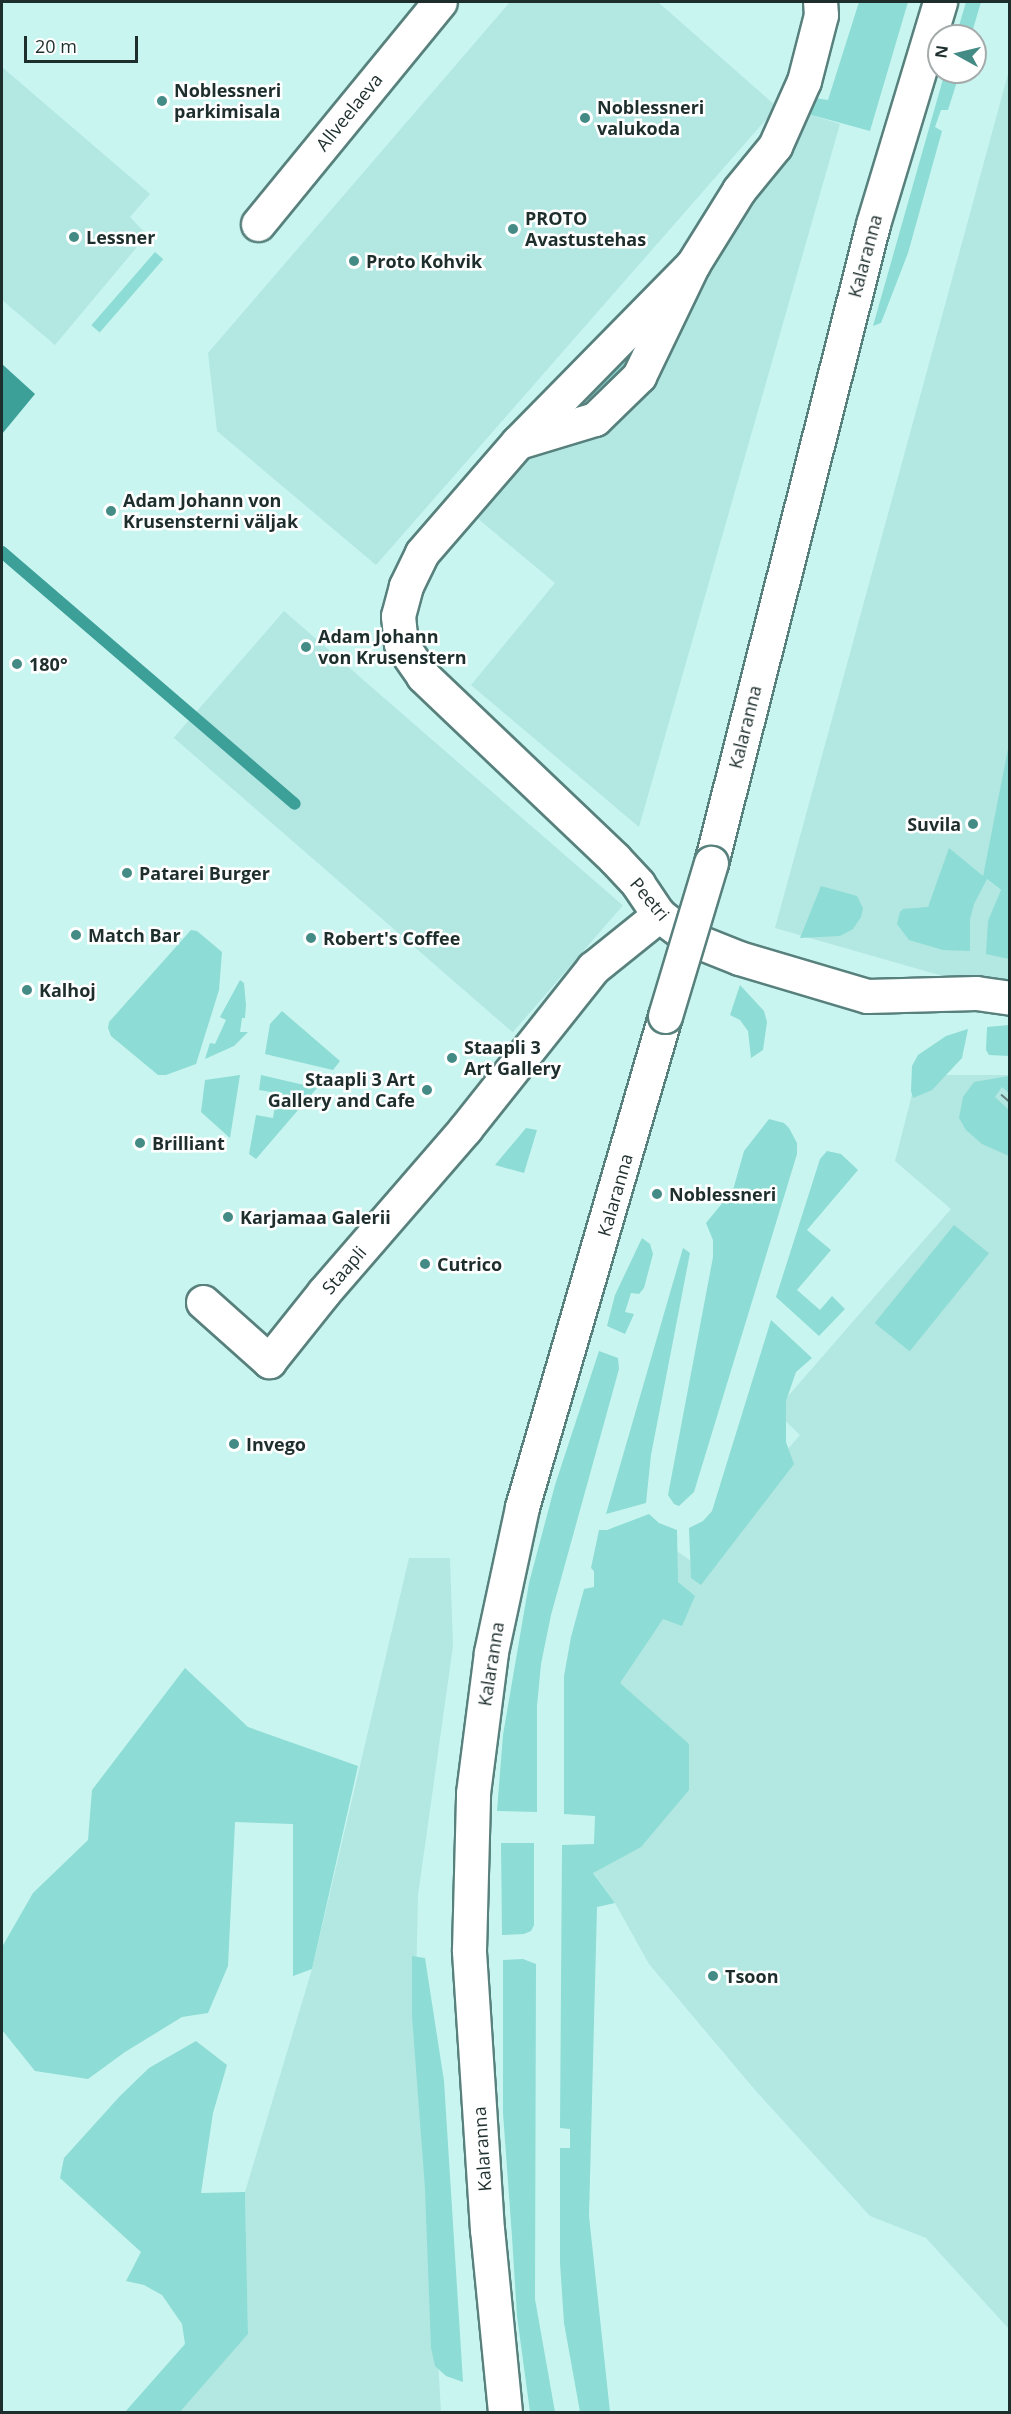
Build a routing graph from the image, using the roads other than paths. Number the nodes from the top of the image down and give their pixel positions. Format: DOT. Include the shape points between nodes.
graph roads {
  1 [pos="440,2"];
  2 [pos="820,2"];
  3 [pos="940,2"];
  4 [pos="258,224"];
  5 [pos="658,915"];
  6 [pos="1010,998"];
  7 [pos="203,1302"];
  8 [pos="505,2412"];
  1 -- 4 [label="street, Allveelaeva"];
  2 -- 5 [label="street, Peetri" via="821,15 804,81 775,146 739,190 693,264 639,376 595,419 518,442 422,553 406,586 398,616 401,644 423,676 615,859 638,884"];
  3 -- 8 [label="street, Kalaranna, bridge" via="873,224 711,863 522,1507 491,1652 473,1793 469,1950 487,2230"];
  5 -- 6 [label="street, Peetri" via="689,938 739,958 867,996 976,993"];
  5 -- 7 [label="street, Staapli" via="593,968 465,1129 269,1361"];
}
